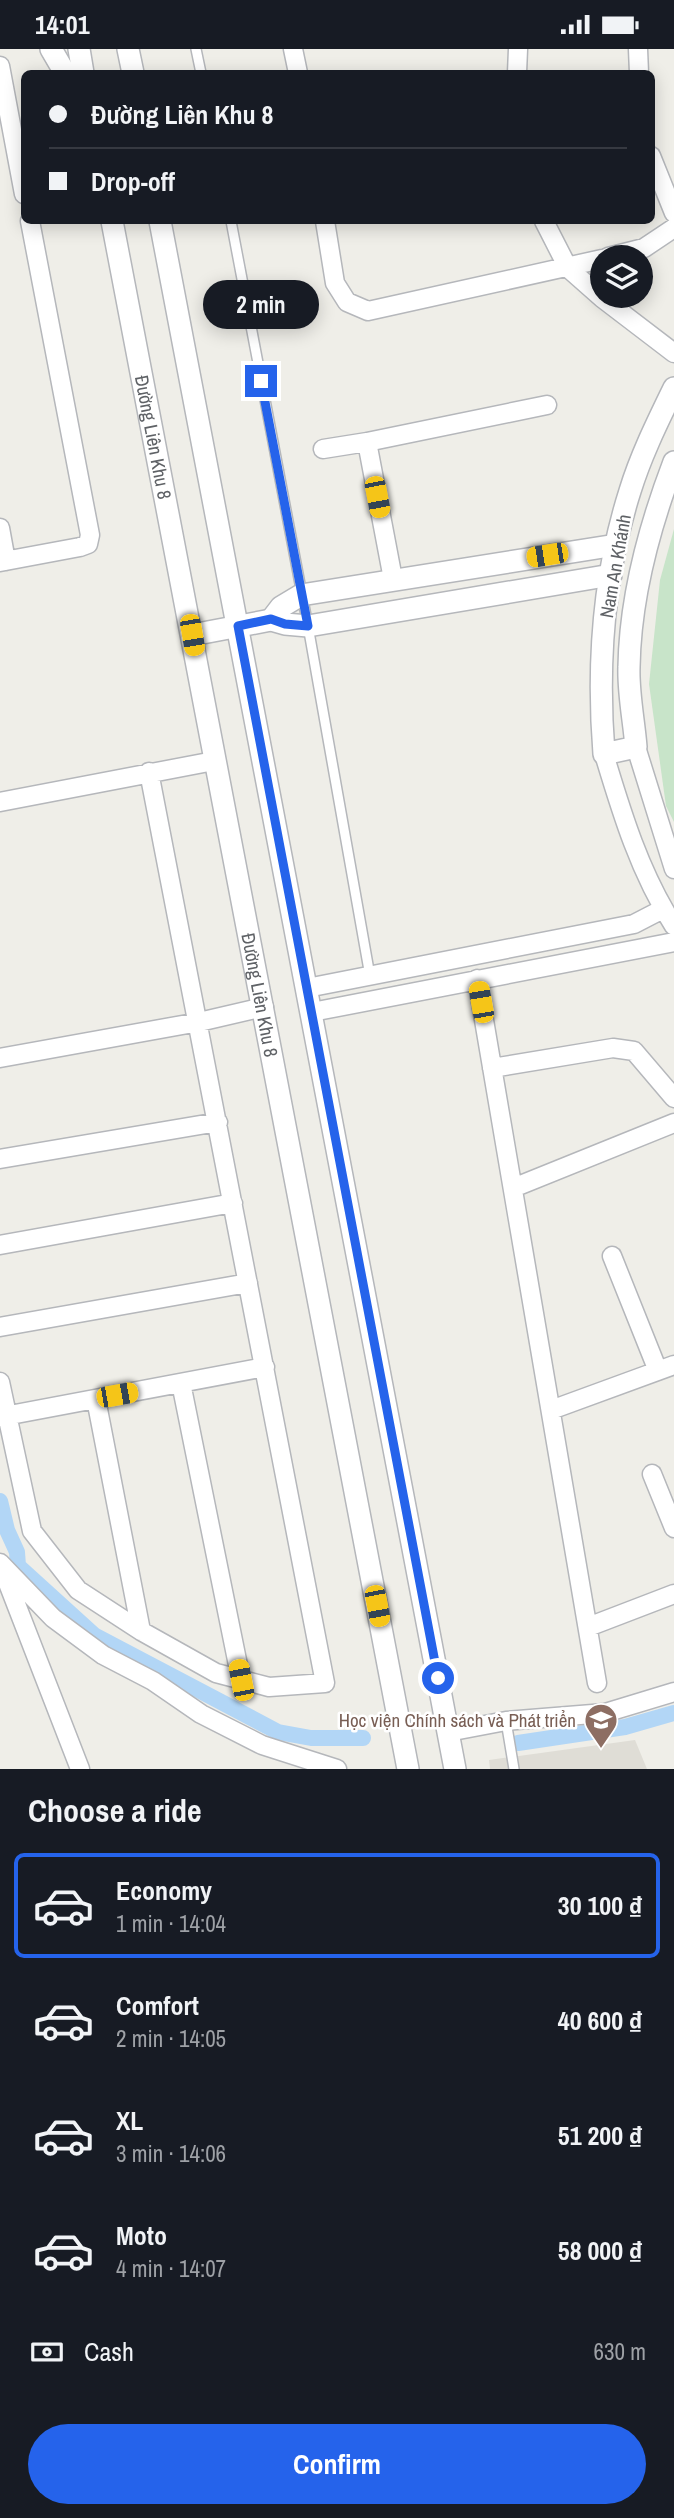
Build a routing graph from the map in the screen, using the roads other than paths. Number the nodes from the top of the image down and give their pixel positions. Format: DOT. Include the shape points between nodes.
graph roads {
  1 [pos="51,49"];
  2 [pos="79,49"];
  3 [pos="128,49"];
  4 [pos="196,49"];
  5 [pos="293,49"];
  6 [pos="518,49"];
  7 [pos="638,49"];
  8 [pos="0,66"];
  9 [pos="63,70"];
  10 [pos="82,70"];
  11 [pos="132,70"];
  12 [pos="200,70"];
  13 [pos="297,70"];
  14 [pos="517,70"];
  15 [pos="639,70"];
  16 [pos="655,166"];
  17 [pos="21,178"];
  18 [pos="674,213"];
  19 [pos="31,224"];
  20 [pos="113,224"];
  21 [pos="161,224"];
  22 [pos="232,224"];
  23 [pos="325,224"];
  24 [pos="546,224"];
  25 [pos="674,227"];
  26 [pos="648,245"];
  27 [pos="590,262"];
  28 [pos="568,268"];
  29 [pos="674,353"];
  30 [pos="674,388"];
  31 [pos="547,405"];
  32 [pos="367,442"];
  33 [pos="323,449"];
  34 [pos="674,462"];
  35 [pos="0,528"];
  36 [pos="616,545"];
  37 [pos="574,551"];
  38 [pos="3,562"];
  39 [pos="466,568"];
  40 [pos="611,575"];
  41 [pos="393,579"];
  42 [pos="578,581"];
  43 [pos="301,595"];
  44 [pos="470,598"];
  45 [pos="271,619"];
  46 [pos="238,626"];
  47 [pos="308,626"];
  48 [pos="192,635"];
  49 [pos="636,747"];
  50 [pos="604,754"];
  51 [pos="214,761"];
  52 [pos="149,772"];
  53 [pos="0,802"];
  54 [pos="674,870"];
  55 [pos="663,909"];
  56 [pos="674,926"];
  57 [pos="674,942"];
  58 [pos="534,944"];
  59 [pos="537,968"];
  60 [pos="370,976"];
  61 [pos="477,979"];
  62 [pos="307,988"];
  63 [pos="264,1007"];
  64 [pos="312,1013"];
  65 [pos="199,1022"];
  66 [pos="0,1058"];
  67 [pos="492,1068"];
  68 [pos="674,1098"];
  69 [pos="218,1122"];
  70 [pos="674,1123"];
  71 [pos="0,1159"];
  72 [pos="513,1188"];
  73 [pos="233,1203"];
  74 [pos="0,1245"];
  75 [pos="612,1255"];
  76 [pos="248,1283"];
  77 [pos="0,1327"];
  78 [pos="265,1367"];
  79 [pos="666,1368"];
  80 [pos="0,1382"];
  81 [pos="181,1383"];
  82 [pos="96,1399"];
  83 [pos="551,1410"];
  84 [pos="3,1416"];
  85 [pos="652,1474"];
  86 [pos="674,1528"];
  87 [pos="0,1563"];
  88 [pos="674,1594"];
  89 [pos="588,1627"];
  90 [pos="141,1631"];
  91 [pos="241,1680"];
  92 [pos="597,1683"];
  93 [pos="674,1692"];
  94 [pos="506,1721"];
  95 [pos="448,1732"];
  96 [pos="451,1768"];
  97 [pos="79,1769"];
  98 [pos="337,1769"];
  99 [pos="408,1769"];
  100 [pos="514,1769"];
  1 -- 9 [label="street"];
  2 -- 10 [label="street"];
  3 -- 11 [label="street"];
  4 -- 12 [label="lane"];
  5 -- 13 [label="street"];
  6 -- 14 [label="street"];
  7 -- 15 [label="street"];
  8 -- 17 [label="street"];
  16 -- 18 [label="street"];
  19 -- 38 [label="street" via="90,535 88,544 80,547"];
  20 -- 48 [label="street, Đường Liên Khu 8"];
  21 -- 46 [label="street"];
  22 -- 43 [label="lane"];
  23 -- 28 [label="street" via="335,283 347,302 368,311"];
  24 -- 28 [label="street"];
  25 -- 26 [label="street"];
  27 -- 28 [label="street"];
  28 -- 29 [label="street"];
  30 -- 36 [label="street, Nam An Khánh" via="631,489"];
  31 -- 32 [label="street"];
  32 -- 33 [label="street"];
  32 -- 41 [label="street"];
  34 -- 49 [label="street, Nam An Khánh" via="638,582 628,667"];
  35 -- 38 [label="street"];
  36 -- 37 [label="street"];
  36 -- 40 [label="street, Nam An Khánh"];
  37 -- 39 [label="street"];
  37 -- 42 [label="street"];
  39 -- 41 [label="street"];
  39 -- 44 [label="street"];
  40 -- 42 [label="street"];
  40 -- 50 [label="street, Nam An Khánh" via="600,702"];
  41 -- 43 [label="street"];
  42 -- 44 [label="street"];
  43 -- 45 [label="street"];
  43 -- 47 [label="lane"];
  44 -- 47 [label="street"];
  45 -- 46 [label="street"];
  45 -- 47 [label="street"];
  46 -- 48 [label="street"];
  46 -- 62 [label="street"];
  47 -- 60 [label="lane"];
  48 -- 51 [label="street, Đường Liên Khu 8"];
  49 -- 50 [label="street"];
  49 -- 54 [label="street"];
  50 -- 55 [label="street" via="631,842"];
  51 -- 52 [label="street"];
  51 -- 63 [label="street, Đường Liên Khu 8"];
  52 -- 53 [label="street"];
  52 -- 65 [label="street"];
  55 -- 56 [label="street"];
  55 -- 58 [label="street" via="634,924"];
  57 -- 59 [label="street"];
  58 -- 59 [label="street"];
  58 -- 60 [label="street"];
  59 -- 61 [label="street"];
  60 -- 62 [label="street"];
  61 -- 64 [label="street"];
  61 -- 67 [label="street"];
  62 -- 64 [label="street"];
  63 -- 65 [label="street"];
  63 -- 99 [label="street, Đường Liên Khu 8"];
  64 -- 95 [label="street"];
  65 -- 66 [label="street"];
  65 -- 69 [label="street"];
  67 -- 68 [label="street" via="613,1048 634,1051"];
  67 -- 72 [label="street"];
  69 -- 71 [label="street"];
  69 -- 73 [label="street"];
  70 -- 72 [label="street"];
  72 -- 83 [label="street"];
  73 -- 74 [label="street"];
  73 -- 76 [label="street"];
  75 -- 79 [label="street"];
  76 -- 77 [label="street"];
  76 -- 78 [label="street"];
  78 -- 81 [label="street"];
  78 -- 91 [label="street" via="325,1683 269,1687"];
  79 -- 83 [label="street"];
  80 -- 84 [label="street"];
  81 -- 82 [label="street"];
  81 -- 91 [label="street"];
  82 -- 84 [label="street"];
  82 -- 90 [label="street"];
  83 -- 89 [label="street"];
  84 -- 90 [label="street" via="32,1531 78,1590"];
  85 -- 86 [label="street"];
  87 -- 97 [label="street"];
  87 -- 98 [label="street" via="53,1618 103,1655 262,1745"];
  88 -- 89 [label="street"];
  89 -- 92 [label="street"];
  90 -- 91 [label="street" via="216,1673"];
  93 -- 94 [label="street" via="605,1713"];
  94 -- 95 [label="street"];
  94 -- 100 [label="lane"];
  95 -- 96 [label="street"];
}
